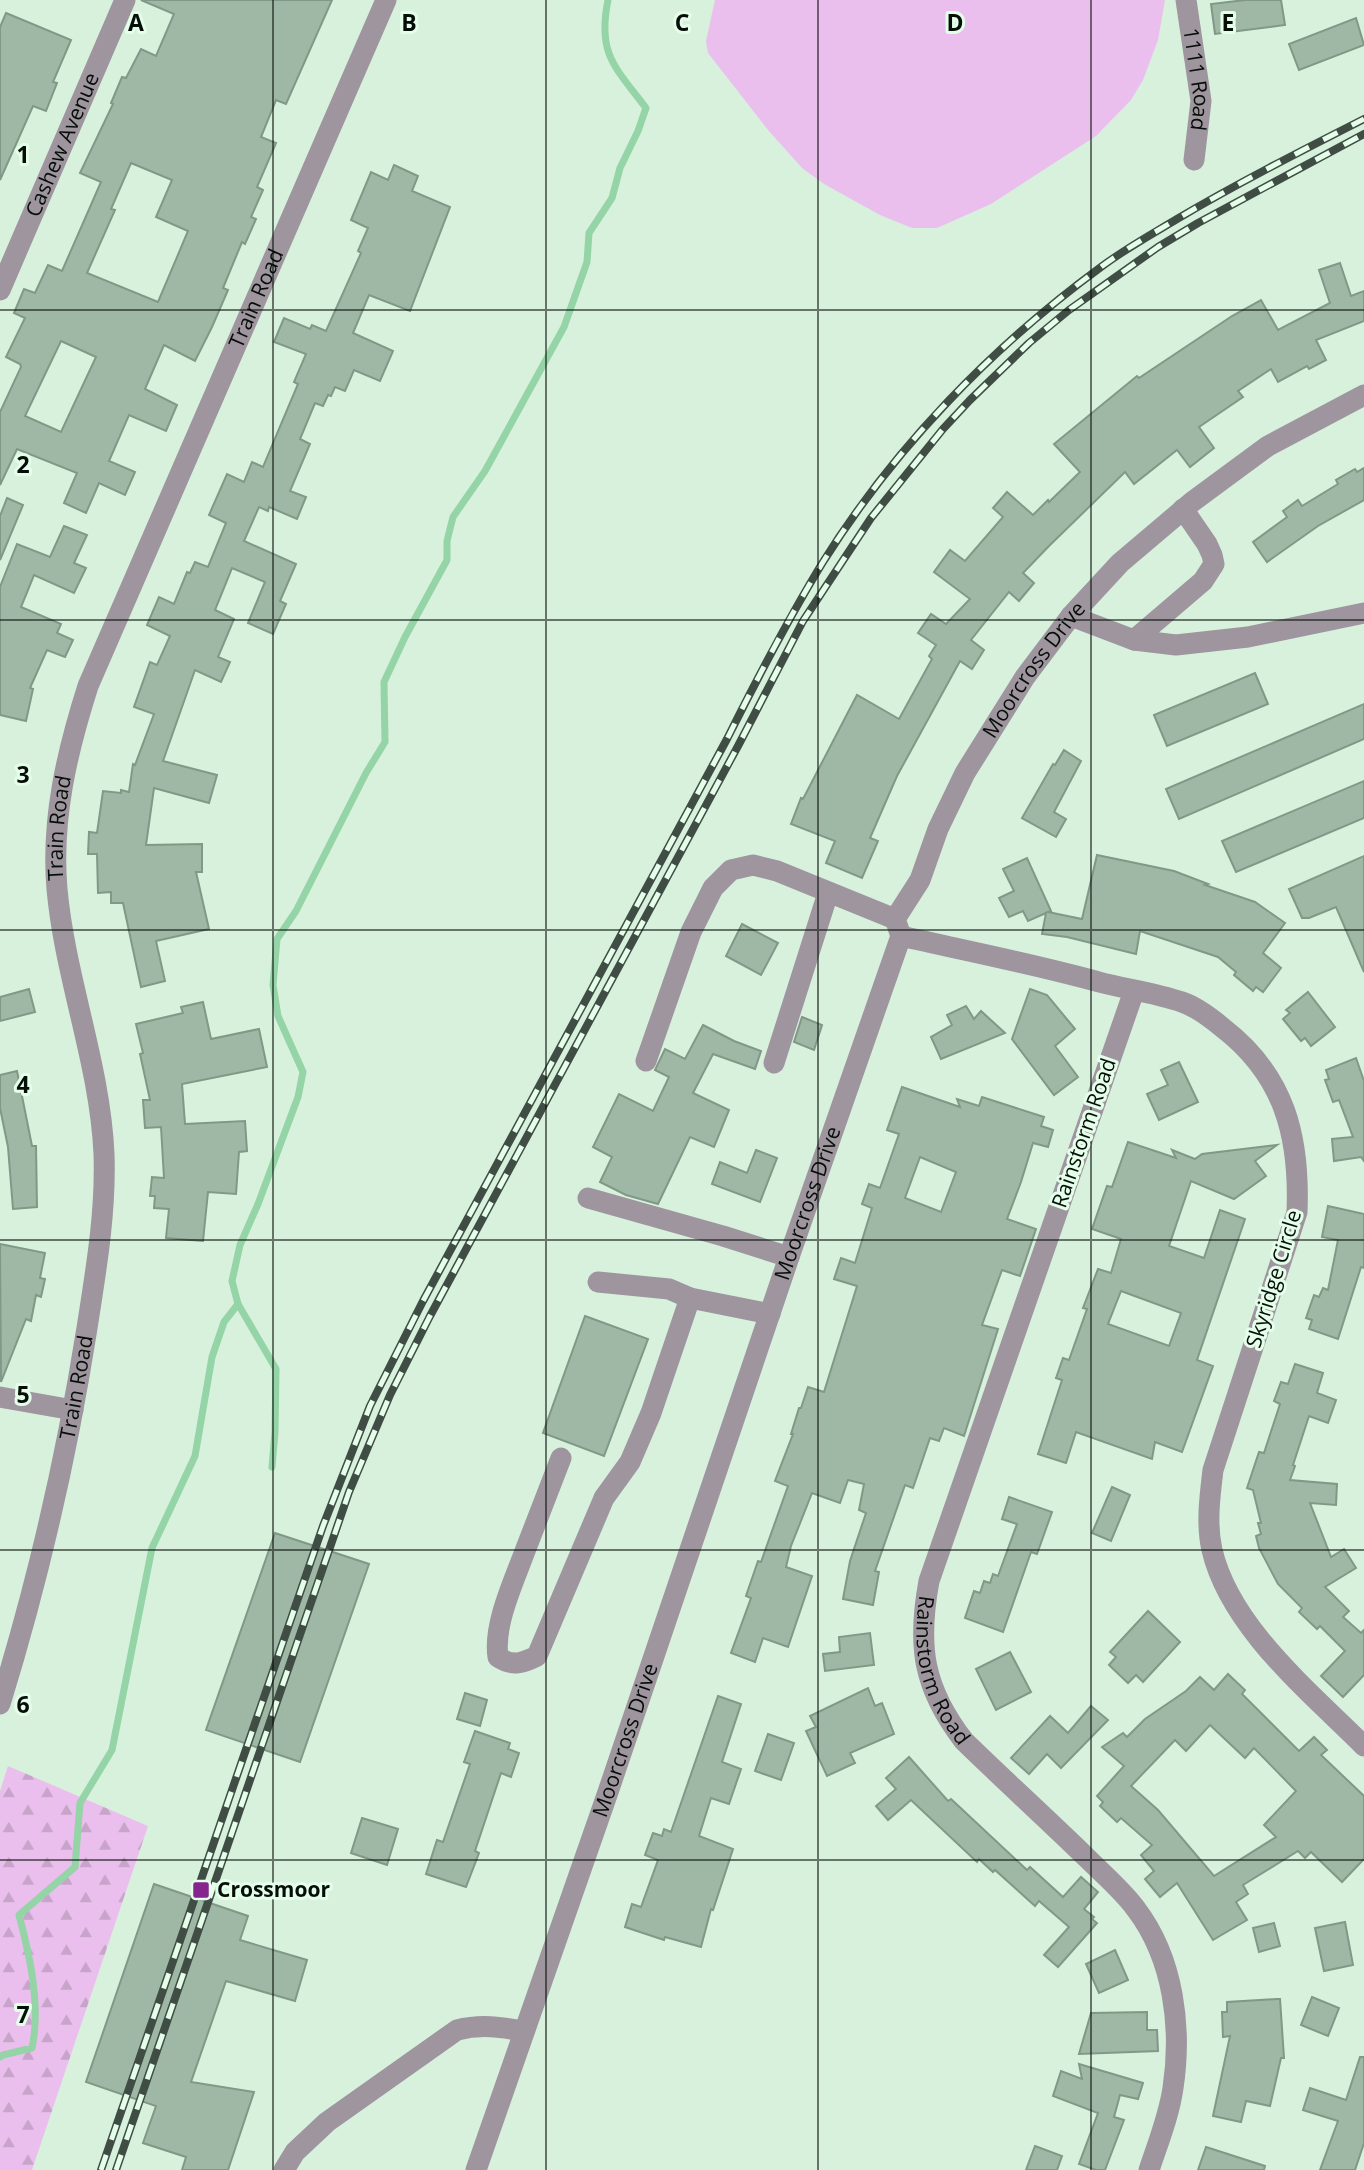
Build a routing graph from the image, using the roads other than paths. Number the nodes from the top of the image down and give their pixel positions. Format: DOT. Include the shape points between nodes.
graph roads {
  1 [pos="125,0"];
  2 [pos="386,0"];
  3 [pos="1186,0"];
  4 [pos="1194,160"];
  5 [pos="0,290"];
  6 [pos="1364,395"];
  7 [pos="1183,509"];
  8 [pos="1364,613"];
  9 [pos="1071,616"];
  10 [pos="1134,640"];
  11 [pos="828,893"];
  12 [pos="898,928"];
  13 [pos="1134,991"];
  14 [pos="646,1061"];
  15 [pos="774,1063"];
  16 [pos="588,1198"];
  17 [pos="789,1257"];
  18 [pos="598,1282"];
  19 [pos="690,1298"];
  20 [pos="771,1314"];
  21 [pos="0,1397"];
  22 [pos="73,1410"];
  23 [pos="561,1458"];
  24 [pos="0,1704"];
  25 [pos="1364,1746"];
  26 [pos="524,2031"];
  27 [pos="284,2170"];
  28 [pos="476,2170"];
  29 [pos="1149,2170"];
  1 -- 5 [label="street, Cashew Avenue"];
  2 -- 22 [label="street, Train Road" via="88,686 70,743 55,845 57,888 104,1153 98,1254"];
  3 -- 4 [label="street, 1111 Road" via="1201,102"];
  6 -- 7 [label="street, Moorcross Drive" via="1268,446"];
  7 -- 9 [label="street, Moorcross Drive" via="1120,563"];
  7 -- 10 [label="street" via="1207,544 1214,564 1203,581"];
  8 -- 10 [label="street" via="1208,643 1159,645"];
  9 -- 10 [label="street"];
  9 -- 12 [label="street, Moorcross Drive" via="1025,677 965,773"];
  11 -- 12 [label="street, Skyridge Circle"];
  11 -- 14 [label="street, Skyridge Circle" via="777,871 753,866 731,870 713,888 691,932"];
  11 -- 15 [label="street"];
  12 -- 13 [label="street, Skyridge Circle"];
  12 -- 17 [label="street, Moorcross Drive"];
  13 -- 25 [label="street, Skyridge Circle" via="1184,1002 1223,1027 1272,1082 1286,1112 1296,1150 1297,1212 1213,1470 1211,1547 1227,1592 1252,1629"];
  13 -- 29 [label="street, Rainstorm Road" via="929,1581 923,1640 934,1692 947,1720 1136,1909 1157,1946 1172,1993 1176,2046 1173,2089"];
  16 -- 17 [label="street"];
  17 -- 20 [label="street, Moorcross Drive"];
  18 -- 19 [label="street" via="669,1289"];
  19 -- 20 [label="street"];
  19 -- 23 [label="street" via="641,1437 595,1519 537,1656 514,1664 498,1657 499,1631"];
  20 -- 26 [label="street, Moorcross Drive"];
  21 -- 22 [label="street"];
  22 -- 24 [label="street, Train Road"];
  26 -- 27 [label="street" via="494,2026 457,2030 327,2122 295,2152"];
  26 -- 28 [label="street, Moorcross Drive"];
}
